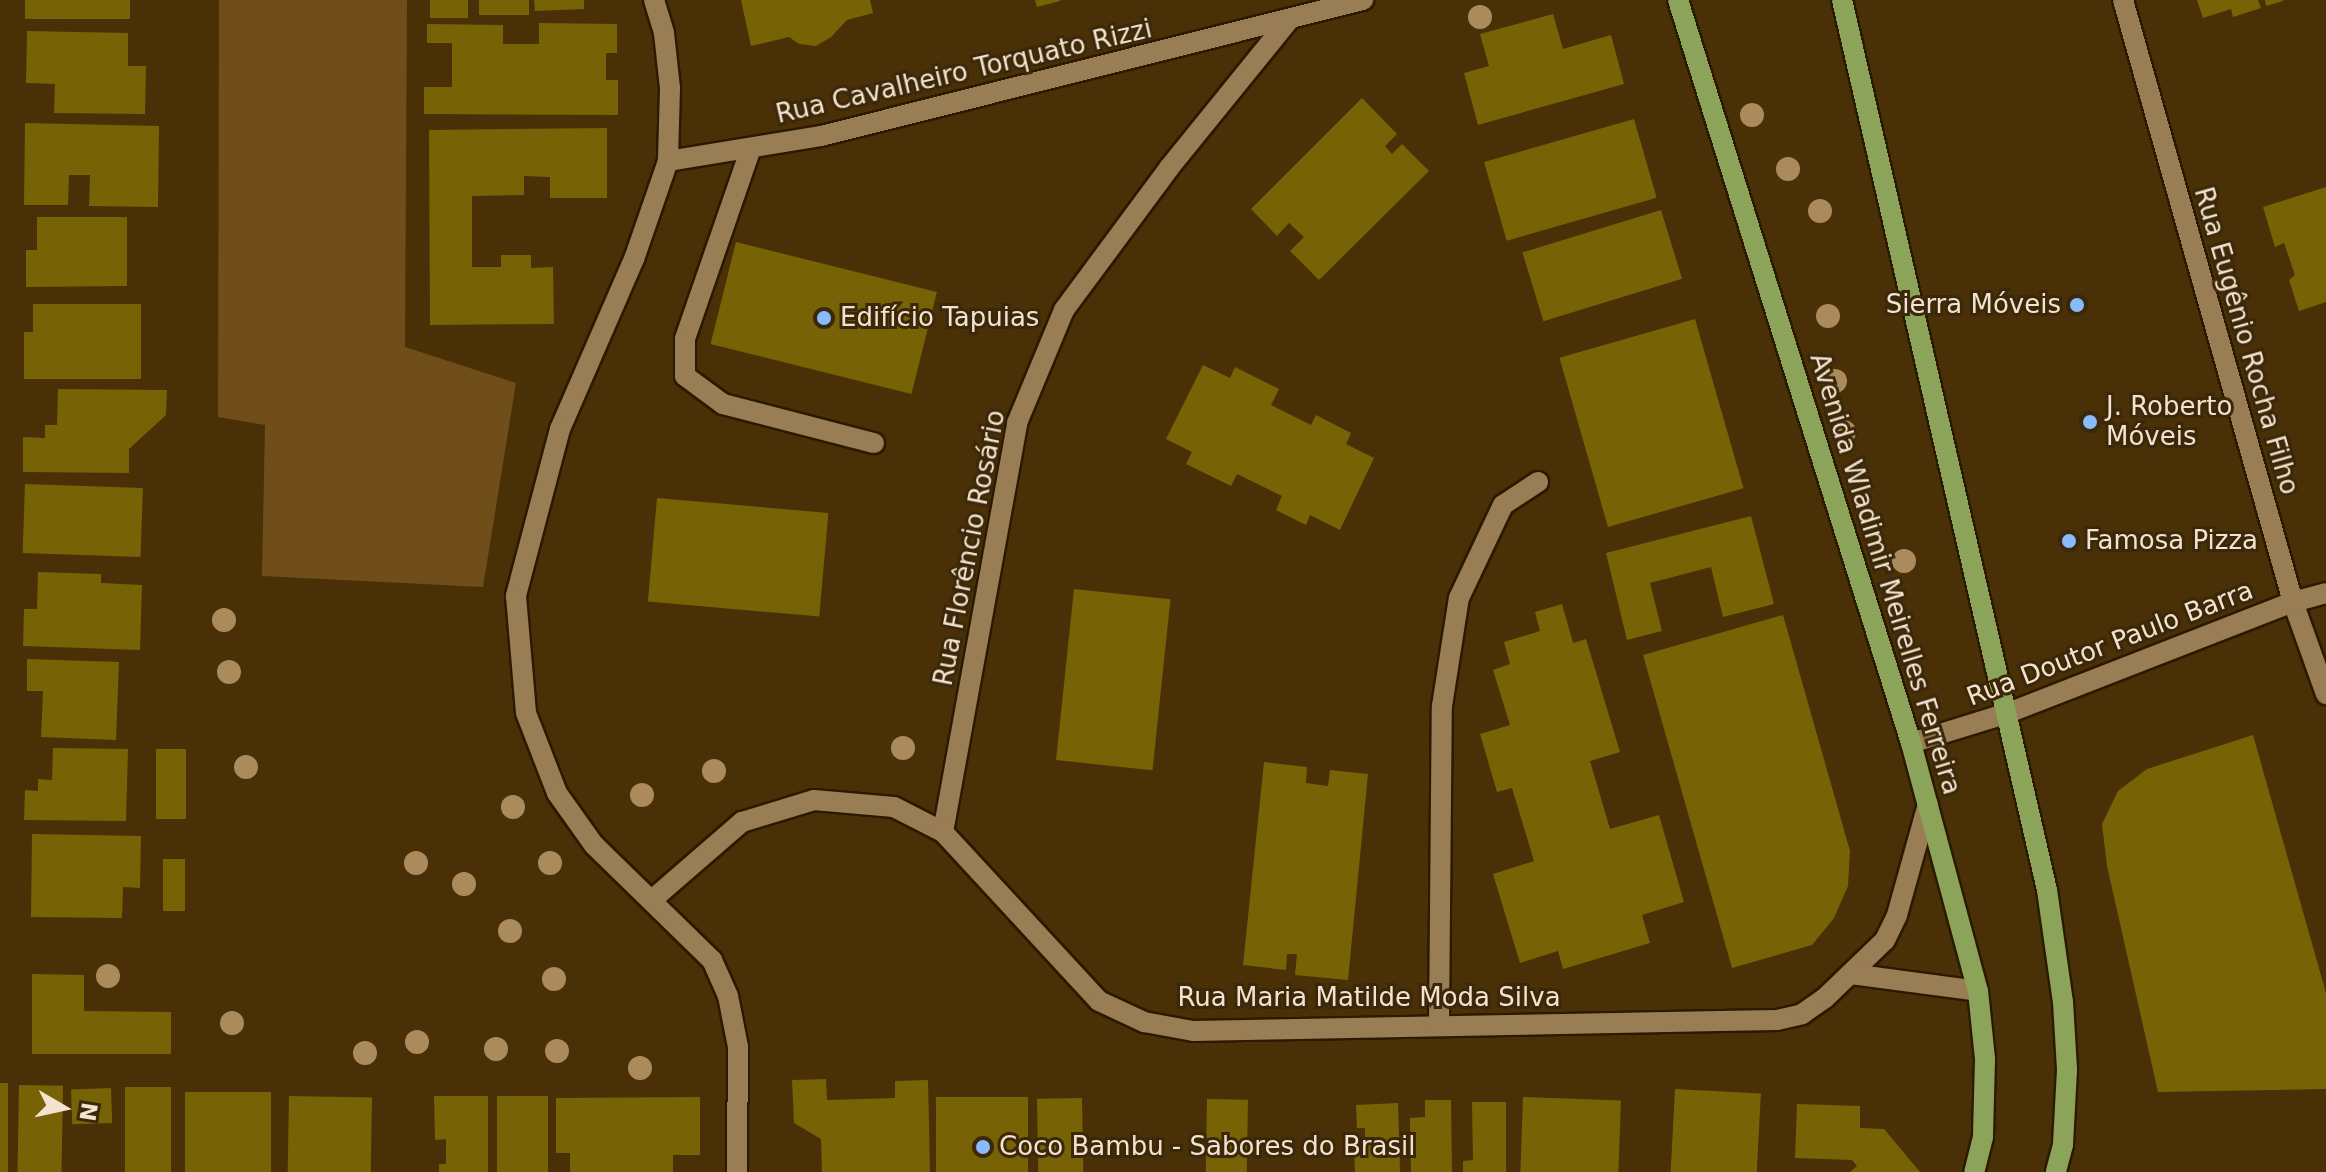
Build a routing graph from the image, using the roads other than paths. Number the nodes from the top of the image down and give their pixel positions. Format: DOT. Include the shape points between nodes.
graph roads {
  1 [pos="654,0"];
  2 [pos="1363,0"];
  3 [pos="1678,0"];
  4 [pos="1842,0"];
  5 [pos="2123,0"];
  6 [pos="1288,21"];
  7 [pos="751,148"];
  8 [pos="668,161"];
  9 [pos="874,443"];
  10 [pos="1538,482"];
  11 [pos="2326,593"];
  12 [pos="2293,602"];
  13 [pos="2326,694"];
  14 [pos="2008,713"];
  15 [pos="1911,743"];
  16 [pos="1928,804"];
  17 [pos="943,832"];
  18 [pos="653,899"];
  19 [pos="1851,974"];
  20 [pos="1978,991"];
  21 [pos="1439,1025"];
  22 [pos="737,1172"];
  23 [pos="1974,1172"];
  24 [pos="2056,1172"];
  1 -- 8 [label="street" via="670,88"];
  2 -- 6 [label="street, Rua Cavalheiro Torquato Rizzi"];
  3 -- 15 [label="main road, Avenida Wladimir Meirelles Ferreira"];
  4 -- 14 [label="main road"];
  5 -- 12 [label="street, Rua Eugênio Rocha Filho"];
  6 -- 7 [label="street, Rua Cavalheiro Torquato Rizzi" via="821,136"];
  6 -- 17 [label="street, Rua Florêncio Rosário" via="1169,168 1058,324 1017,423"];
  7 -- 8 [label="street, Rua Cavalheiro Torquato Rizzi"];
  7 -- 9 [label="street" via="685,339 685,376 723,404"];
  8 -- 18 [label="street" via="634,259 560,429 516,596 526,713 557,793 594,845"];
  10 -- 21 [label="street" via="1503,505 1459,598 1442,706"];
  11 -- 12 [label="street, Rua Doutor Paulo Barra"];
  12 -- 13 [label="street, Rua Eugênio Rocha Filho"];
  12 -- 14 [label="street, Rua Doutor Paulo Barra"];
  14 -- 15 [label="street, Rua Doutor Paulo Barra"];
  14 -- 24 [label="main road" via="2047,890 2063,1002 2067,1070 2063,1145"];
  15 -- 16 [label="main road, Avenida Wladimir Meirelles Ferreira"];
  16 -- 19 [label="street, Rua Maria Matilde Moda Silva" via="1897,915 1885,940"];
  16 -- 20 [label="main road, Avenida Wladimir Meirelles Ferreira"];
  17 -- 18 [label="street, Rua Maria Matilde Moda Silva" via="894,807 814,800 742,822"];
  17 -- 21 [label="street, Rua Maria Matilde Moda Silva" via="1099,1001 1144,1022 1193,1031"];
  18 -- 22 [label="street" via="712,960 728,996 738,1047"];
  19 -- 20 [label="street"];
  19 -- 21 [label="street, Rua Maria Matilde Moda Silva" via="1802,1014 1777,1020"];
  20 -- 23 [label="main road, Avenida Wladimir Meirelles Ferreira" via="1985,1059 1983,1121"];
}
